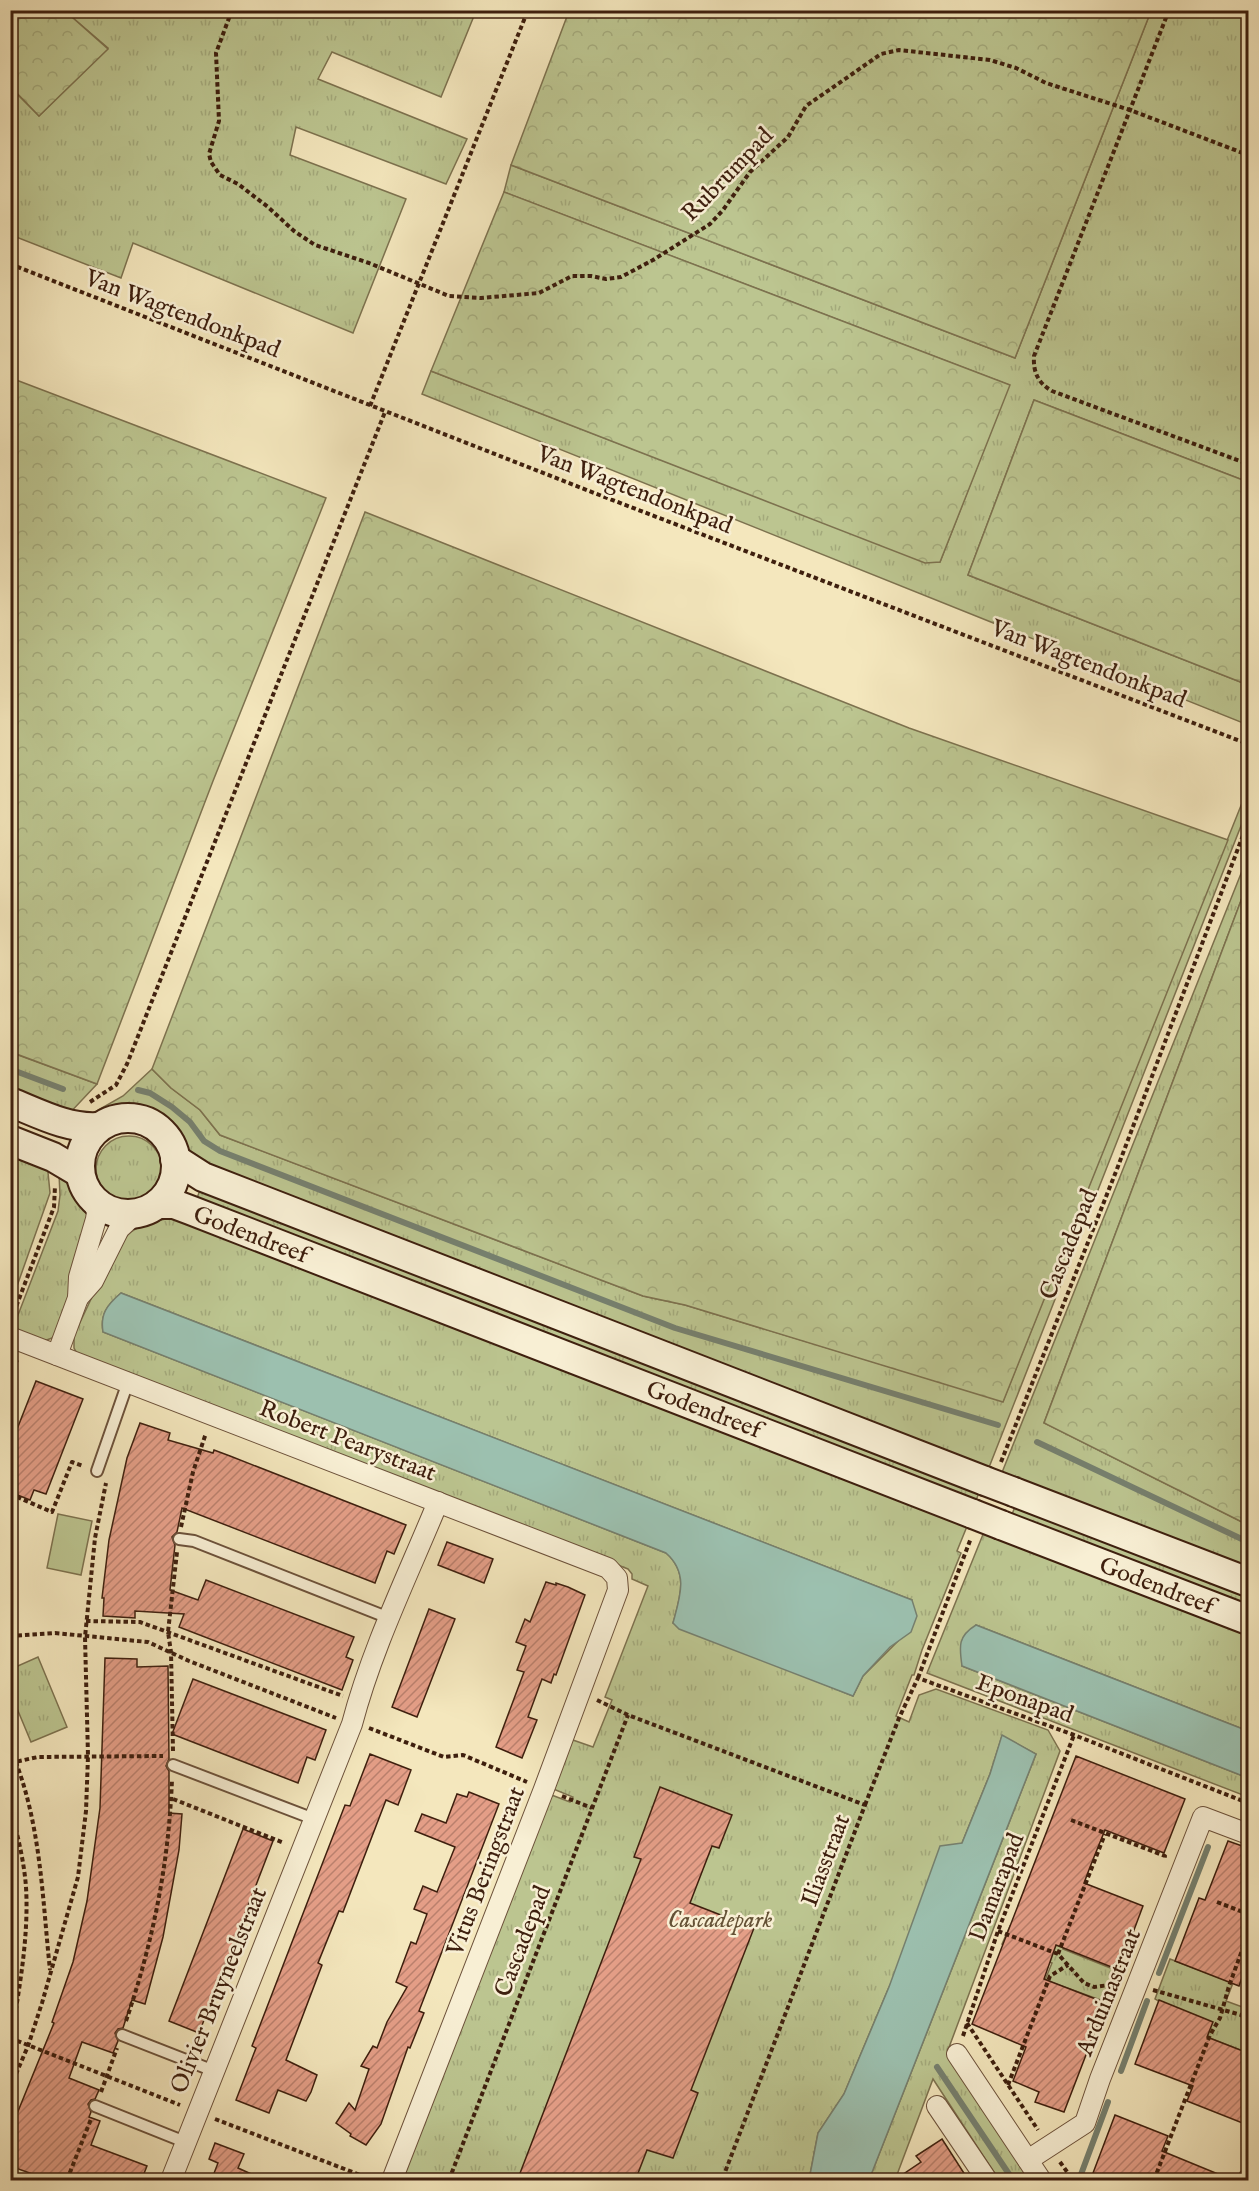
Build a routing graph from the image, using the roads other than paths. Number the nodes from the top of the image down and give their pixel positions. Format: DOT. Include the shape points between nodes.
graph roads {
  1 [pos="10,1102"];
  2 [pos="98,1127"];
  3 [pos="10,1140"];
  4 [pos="176,1159"];
  5 [pos="80,1173"];
  6 [pos="92,1198"];
  7 [pos="146,1209"];
  8 [pos="78,1298"];
  9 [pos="10,1337"];
  10 [pos="57,1355"];
  11 [pos="128,1382"];
  12 [pos="97,1471"];
  13 [pos="438,1502"];
  14 [pos="179,1539"];
  15 [pos="617,1578"];
  16 [pos="1248,1582"];
  17 [pos="389,1618"];
  18 [pos="1248,1620"];
  19 [pos="173,1765"];
  20 [pos="314,1820"];
  21 [pos="1248,1834"];
  22 [pos="122,2035"];
  23 [pos="957,2054"];
  24 [pos="214,2071"];
  25 [pos="95,2106"];
  26 [pos="937,2106"];
  27 [pos="185,2142"];
  28 [pos="1028,2160"];
  29 [pos="171,2181"];
  30 [pos="392,2181"];
  31 [pos="987,2181"];
  32 [pos="1041,2181"];
  1 -- 2 [label="main road" via="65,1124"];
  2 -- 4 [label="main road" via="121,1118 146,1121 166,1136"];
  2 -- 5 [label="main road" via="83,1148"];
  3 -- 5 [label="main road"];
  4 -- 7 [label="main road" via="173,1184 166,1195"];
  4 -- 16 [label="main road, Godendreef" via="203,1177 999,1480"];
  5 -- 6 [label="main road"];
  6 -- 7 [label="main road" via="111,1211"];
  6 -- 8 [label="street" via="97,1212 79,1277"];
  7 -- 8 [label="street" via="119,1230 93,1281"];
  7 -- 18 [label="main road, Godendreef, bridge" via="174,1204 972,1524 1001,1525"];
  8 -- 10 [label="street"];
  9 -- 10 [label="street, Robert Pearystraat"];
  10 -- 11 [label="street, Robert Pearystraat"];
  11 -- 12 [label="lane"];
  11 -- 13 [label="street, Robert Pearystraat"];
  13 -- 15 [label="street, Robert Pearystraat" via="608,1568"];
  13 -- 17 [label="street, Olivier Bruyneelstraat"];
  14 -- 17 [label="lane" via="195,1541"];
  15 -- 30 [label="street, Vitus Beringstraat" via="618,1590 544,1789"];
  17 -- 20 [label="street, Olivier Bruyneelstraat"];
  19 -- 20 [label="lane"];
  20 -- 24 [label="street, Olivier Bruyneelstraat"];
  21 -- 28 [label="street, Arduinastraat" via="1203,1817 1085,2124"];
  22 -- 24 [label="lane"];
  23 -- 28 [label="street"];
  24 -- 27 [label="street, Olivier Bruyneelstraat"];
  25 -- 27 [label="lane"];
  26 -- 31 [label="street"];
  27 -- 29 [label="street, Olivier Bruyneelstraat"];
  28 -- 32 [label="street"];
}
